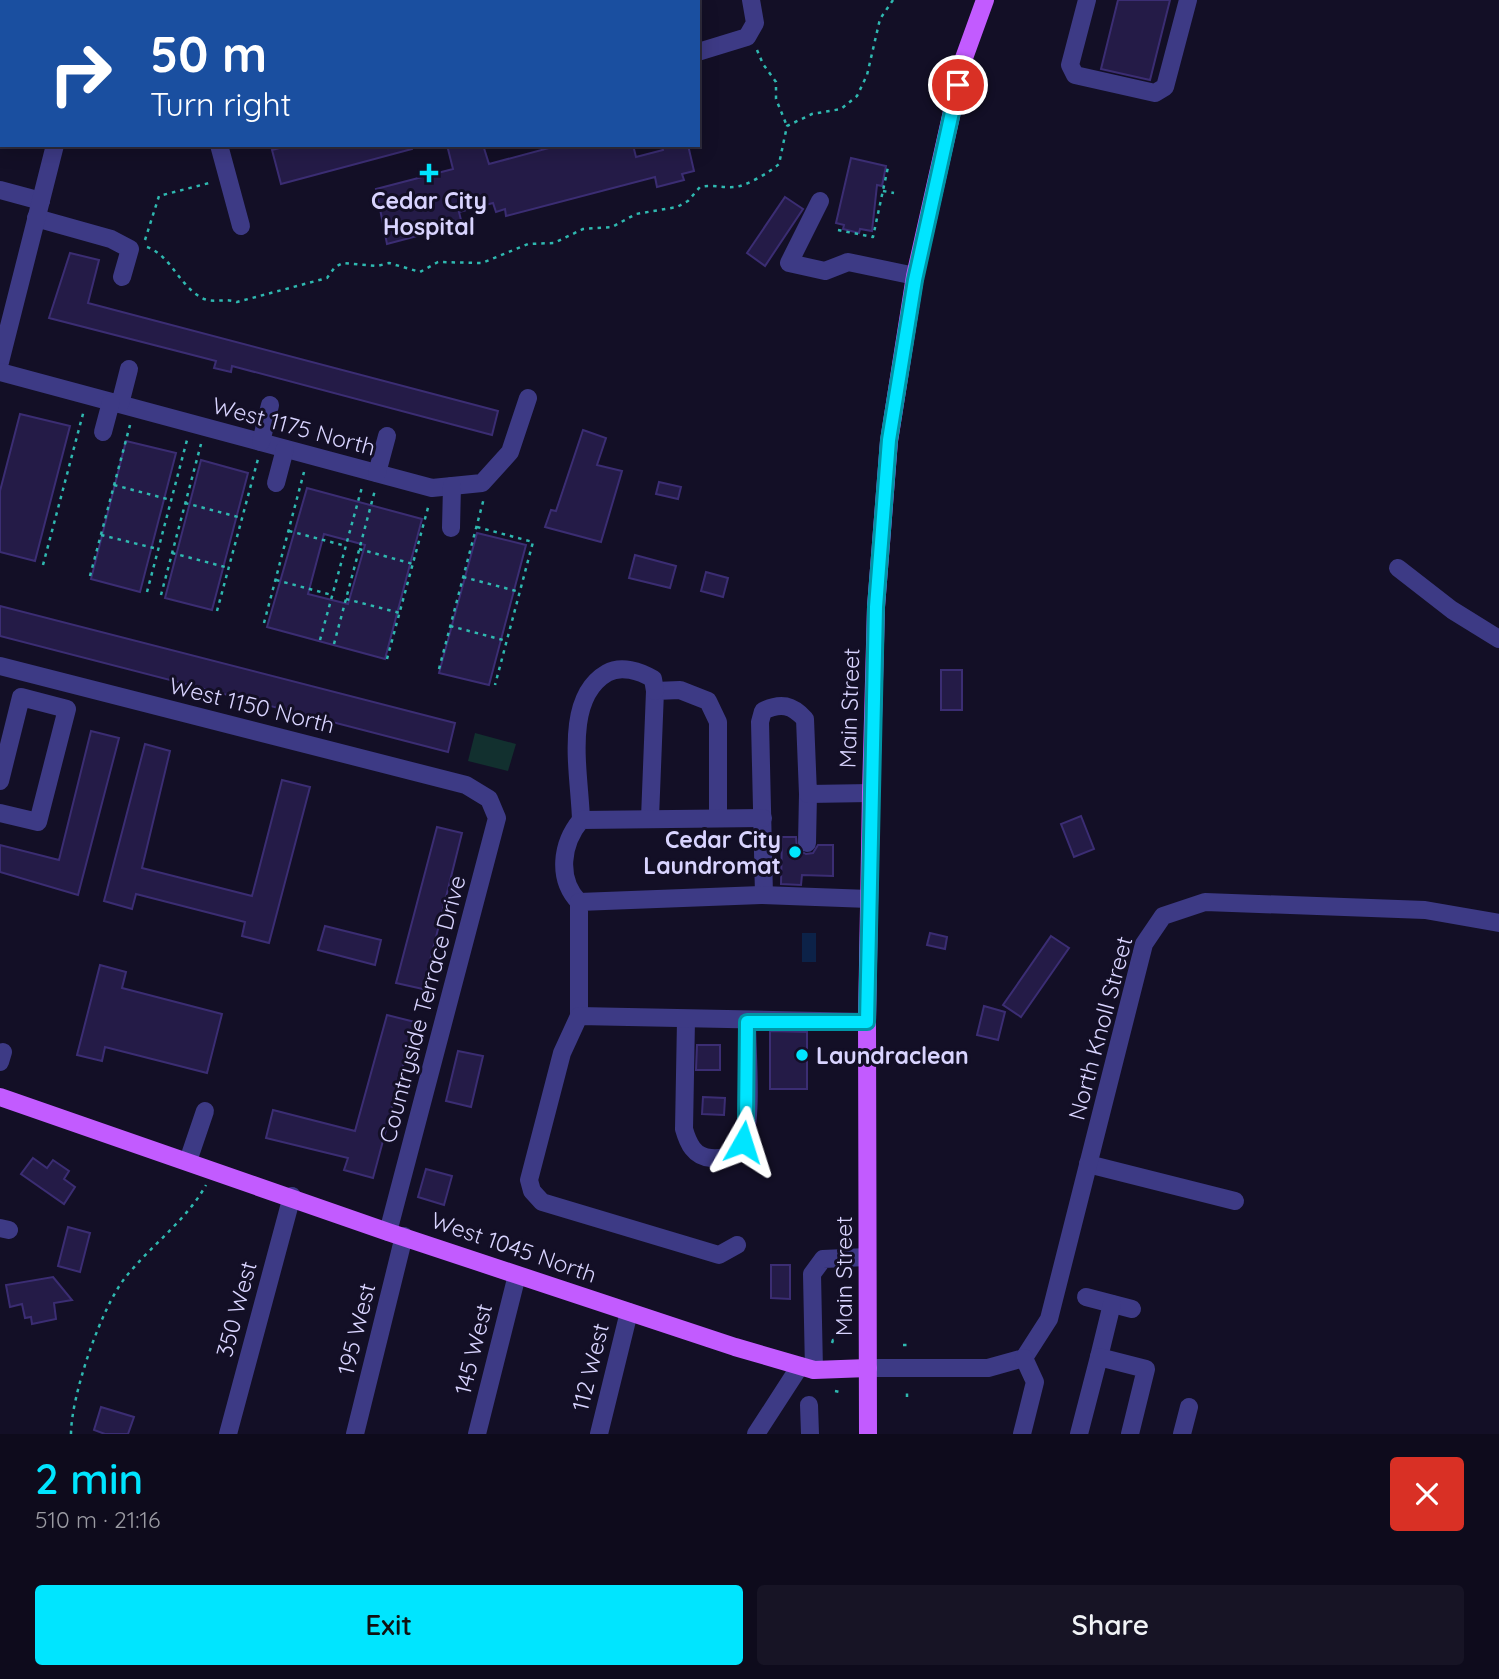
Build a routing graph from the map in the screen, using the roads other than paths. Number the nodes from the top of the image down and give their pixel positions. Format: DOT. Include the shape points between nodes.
graph roads {
  1 [pos="751,0"];
  2 [pos="985,0"];
  3 [pos="1087,0"];
  4 [pos="1188,0"];
  5 [pos="700,51"];
  6 [pos="54,147"];
  7 [pos="220,147"];
  8 [pos="0,190"];
  9 [pos="820,201"];
  10 [pos="39,209"];
  11 [pos="241,226"];
  12 [pos="915,276"];
  13 [pos="122,277"];
  14 [pos="0,362"];
  15 [pos="129,369"];
  16 [pos="0,372"];
  17 [pos="528,398"];
  18 [pos="116,403"];
  19 [pos="270,405"];
  20 [pos="103,432"];
  21 [pos="387,436"];
  22 [pos="260,449"];
  23 [pos="285,449"];
  24 [pos="372,481"];
  25 [pos="276,483"];
  26 [pos="452,486"];
  27 [pos="451,528"];
  28 [pos="1398,568"];
  29 [pos="1499,639"];
  30 [pos="0,666"];
  31 [pos="54,680"];
  32 [pos="655,691"];
  33 [pos="47,704"];
  34 [pos="0,781"];
  35 [pos="871,793"];
  36 [pos="808,794"];
  37 [pos="489,799"];
  38 [pos="0,813"];
  39 [pos="650,818"];
  40 [pos="718,818"];
  41 [pos="763,818"];
  42 [pos="581,820"];
  43 [pos="807,843"];
  44 [pos="764,895"];
  45 [pos="869,899"];
  46 [pos="579,902"];
  47 [pos="1499,923"];
  48 [pos="579,1016"];
  49 [pos="686,1020"];
  50 [pos="747,1022"];
  51 [pos="867,1022"];
  52 [pos="0,1097"];
  53 [pos="205,1111"];
  54 [pos="188,1161"];
  55 [pos="1088,1164"];
  56 [pos="292,1196"];
  57 [pos="1235,1200"];
  58 [pos="396,1234"];
  59 [pos="737,1245"];
  60 [pos="867,1256"];
  61 [pos="517,1275"];
  62 [pos="1086,1297"];
  63 [pos="1112,1304"];
  64 [pos="1132,1309"];
  65 [pos="629,1312"];
  66 [pos="1099,1357"];
  67 [pos="1024,1358"];
  68 [pos="807,1368"];
  69 [pos="868,1368"];
  70 [pos="809,1405"];
  71 [pos="1189,1407"];
  72 [pos="228,1434"];
  73 [pos="355,1434"];
  74 [pos="477,1434"];
  75 [pos="598,1434"];
  76 [pos="756,1434"];
  77 [pos="810,1434"];
  78 [pos="868,1434"];
  79 [pos="1022,1434"];
  80 [pos="1079,1434"];
  81 [pos="1130,1434"];
  82 [pos="1182,1434"];
  1 -- 5 [label="street" via="755,23 747,37"];
  2 -- 12 [label="main road, Main Street" via="964,58"];
  3 -- 4 [label="street" via="1070,65 1075,75 1155,93 1165,87"];
  6 -- 10 [label="street"];
  7 -- 11 [label="street"];
  8 -- 10 [label="street"];
  9 -- 12 [label="street" via="789,263 825,271 848,262"];
  10 -- 13 [label="street" via="130,249"];
  10 -- 14 [label="street"];
  12 -- 35 [label="main road, Main Street" via="889,440 876,607"];
  15 -- 18 [label="street"];
  16 -- 18 [label="street, West 1175 North"];
  17 -- 26 [label="street, West 1175 North" via="510,452 482,483"];
  18 -- 20 [label="street"];
  18 -- 22 [label="street, West 1175 North"];
  19 -- 22 [label="street"];
  21 -- 24 [label="street"];
  22 -- 23 [label="street, West 1175 North"];
  23 -- 24 [label="street, West 1175 North"];
  23 -- 25 [label="street"];
  24 -- 26 [label="street, West 1175 North"];
  26 -- 27 [label="street"];
  28 -- 29 [label="street"];
  30 -- 31 [label="street, West 1150 North"];
  31 -- 33 [label="street"];
  31 -- 37 [label="street, West 1150 North" via="466,785"];
  32 -- 39 [label="street"];
  32 -- 40 [label="street" via="680,690 708,701 713,711 718,722"];
  32 -- 42 [label="street" via="653,679 627,670 612,670 587,690 578,734"];
  33 -- 34 [label="street" via="21,697"];
  33 -- 38 [label="street" via="67,709 38,822"];
  35 -- 36 [label="street"];
  35 -- 45 [label="main road, Main Street"];
  36 -- 41 [label="street" via="805,719 784,705 771,707 763,711 760,722"];
  36 -- 43 [label="street"];
  37 -- 58 [label="street, Countryside Terrace Drive" via="497,818"];
  39 -- 40 [label="street"];
  39 -- 42 [label="street"];
  40 -- 41 [label="street"];
  41 -- 44 [label="street"];
  42 -- 46 [label="street" via="570,836 564,870 566,883"];
  44 -- 45 [label="street"];
  44 -- 46 [label="street"];
  45 -- 51 [label="main road, Main Street"];
  46 -- 48 [label="street"];
  47 -- 55 [label="street, North Knoll Street" via="1424,910 1206,902 1163,916 1144,944"];
  48 -- 49 [label="street"];
  48 -- 59 [label="street" via="562,1053 528,1180 532,1191 542,1202 719,1255"];
  49 -- 50 [label="street"];
  49 -- 50 [label="street" via="684,1129 689,1146 703,1157 720,1159 734,1154 745,1134"];
  50 -- 51 [label="street"];
  51 -- 60 [label="main road, Main Street"];
  52 -- 54 [label="main road, West 1045 North"];
  53 -- 54 [label="street"];
  54 -- 56 [label="main road, West 1045 North"];
  55 -- 57 [label="street"];
  55 -- 67 [label="street, North Knoll Street" via="1049,1319"];
  56 -- 58 [label="main road, West 1045 North"];
  56 -- 72 [label="street, 350 West"];
  58 -- 61 [label="main road, West 1045 North"];
  58 -- 73 [label="street, 195 West"];
  60 -- 68 [label="street" via="823,1259 812,1274"];
  60 -- 69 [label="main road, Main Street"];
  61 -- 65 [label="main road, West 1045 North"];
  61 -- 74 [label="street, 145 West"];
  62 -- 63 [label="street"];
  63 -- 64 [label="street"];
  63 -- 66 [label="street"];
  65 -- 68 [label="main road, West 1045 North"];
  65 -- 75 [label="street, 112 West"];
  66 -- 80 [label="street"];
  66 -- 81 [label="street" via="1146,1369"];
  67 -- 69 [label="street, West 1045 North" via="988,1368"];
  67 -- 79 [label="street" via="1035,1382"];
  68 -- 69 [label="main road, West 1045 North"];
  68 -- 76 [label="street"];
  69 -- 78 [label="main road, Main Street"];
  70 -- 77 [label="street"];
  71 -- 82 [label="street"];
}
